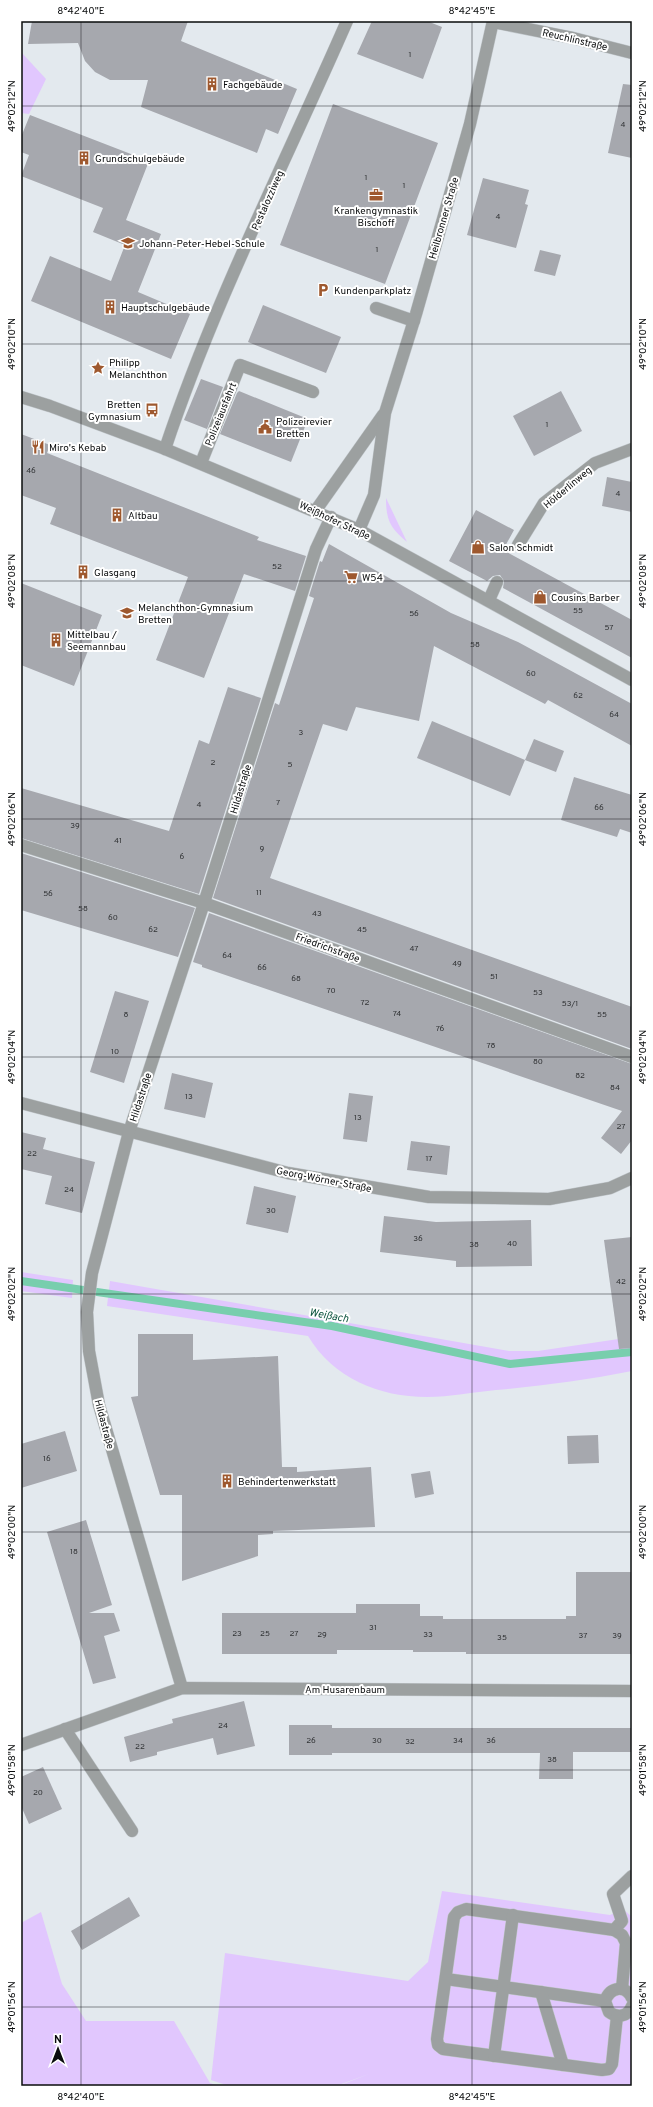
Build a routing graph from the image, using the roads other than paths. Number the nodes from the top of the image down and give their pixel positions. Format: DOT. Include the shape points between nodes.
graph roads {
  1 [pos="347,21"];
  2 [pos="493,22"];
  3 [pos="632,53"];
  4 [pos="376,308"];
  5 [pos="414,321"];
  6 [pos="313,392"];
  7 [pos="21,397"];
  8 [pos="385,413"];
  9 [pos="165,449"];
  10 [pos="632,449"];
  11 [pos="201,463"];
  12 [pos="316,510"];
  13 [pos="331,517"];
  14 [pos="360,530"];
  15 [pos="518,545"];
  16 [pos="497,582"];
  17 [pos="489,600"];
  18 [pos="632,680"];
  19 [pos="21,845"];
  20 [pos="204,903"];
  21 [pos="632,1057"];
  22 [pos="21,1103"];
  23 [pos="129,1132"];
  24 [pos="632,1178"];
  25 [pos="182,1688"];
  26 [pos="632,1691"];
  27 [pos="65,1729"];
  28 [pos="21,1745"];
  29 [pos="132,1831"];
  30 [pos="632,1876"];
  31 [pos="513,1915"];
  32 [pos="614,1930"];
  33 [pos="446,1979"];
  34 [pos="504,1987"];
  35 [pos="622,1988"];
  36 [pos="541,1992"];
  37 [pos="632,1998"];
  38 [pos="605,2000"];
  39 [pos="632,2006"];
  40 [pos="617,2016"];
  41 [pos="494,2056"];
  42 [pos="563,2065"];
  1 -- 9 [label="street, Pestalozziweg" via="227,289"];
  2 -- 3 [label="street, Reuchlinstraße"];
  2 -- 5 [label="street, Heilbronner Straße" via="470,124"];
  4 -- 5 [label="street"];
  5 -- 8 [label="street, Heilbronner Straße"];
  6 -- 11 [label="street, Polizeiausfahrt" via="240,365"];
  7 -- 9 [label="street, Weißhofer Straße"];
  8 -- 12 [label="street, Heilbronner Straße"];
  8 -- 14 [label="street, Heilbronner Straße" via="374,495"];
  9 -- 11 [label="street, Weißhofer Straße"];
  10 -- 15 [label="street, Hölderlinweg" via="595,463 544,503"];
  11 -- 12 [label="street, Weißhofer Straße"];
  12 -- 13 [label="street, Weißhofer Straße"];
  13 -- 14 [label="street, Weißhofer Straße"];
  13 -- 20 [label="street, Hildastraße" via="316,549"];
  14 -- 17 [label="street, Weißhofer Straße"];
  16 -- 17 [label="street"];
  17 -- 18 [label="street, Weißhofer Straße"];
  19 -- 20 [label="street, Friedrichstraße"];
  20 -- 21 [label="street, Friedrichstraße"];
  20 -- 23 [label="street, Hildastraße"];
  22 -- 23 [label="street, Georg-Wörner-Straße"];
  23 -- 24 [label="street, Georg-Wörner-Straße" via="288,1173 430,1197 549,1199 610,1188"];
  23 -- 25 [label="street, Hildastraße" via="92,1273 87,1312 90,1351 99,1405"];
  25 -- 26 [label="street, Am Husarenbaum"];
  25 -- 27 [label="street, Am Husarenbaum"];
  27 -- 28 [label="street, Am Husarenbaum"];
  27 -- 29 [label="street"];
  30 -- 32 [label="street" via="613,1894 622,1921"];
  31 -- 32 [label="street"];
  31 -- 33 [label="street" via="466,1909 458,1912 454,1917"];
  31 -- 34 [label="street"];
  32 -- 35 [label="street" via="626,1943"];
  33 -- 34 [label="street"];
  33 -- 41 [label="street" via="438,2045 443,2049"];
  34 -- 36 [label="street"];
  34 -- 41 [label="street"];
  35 -- 37 [label="street"];
  35 -- 38 [label="street" via="613,1989"];
  36 -- 38 [label="street"];
  36 -- 42 [label="street"];
  38 -- 40 [label="street" via="609,2012"];
  39 -- 40 [label="street" via="626,2014"];
  40 -- 42 [label="street" via="612,2064 609,2069"];
  41 -- 42 [label="street"];
}
